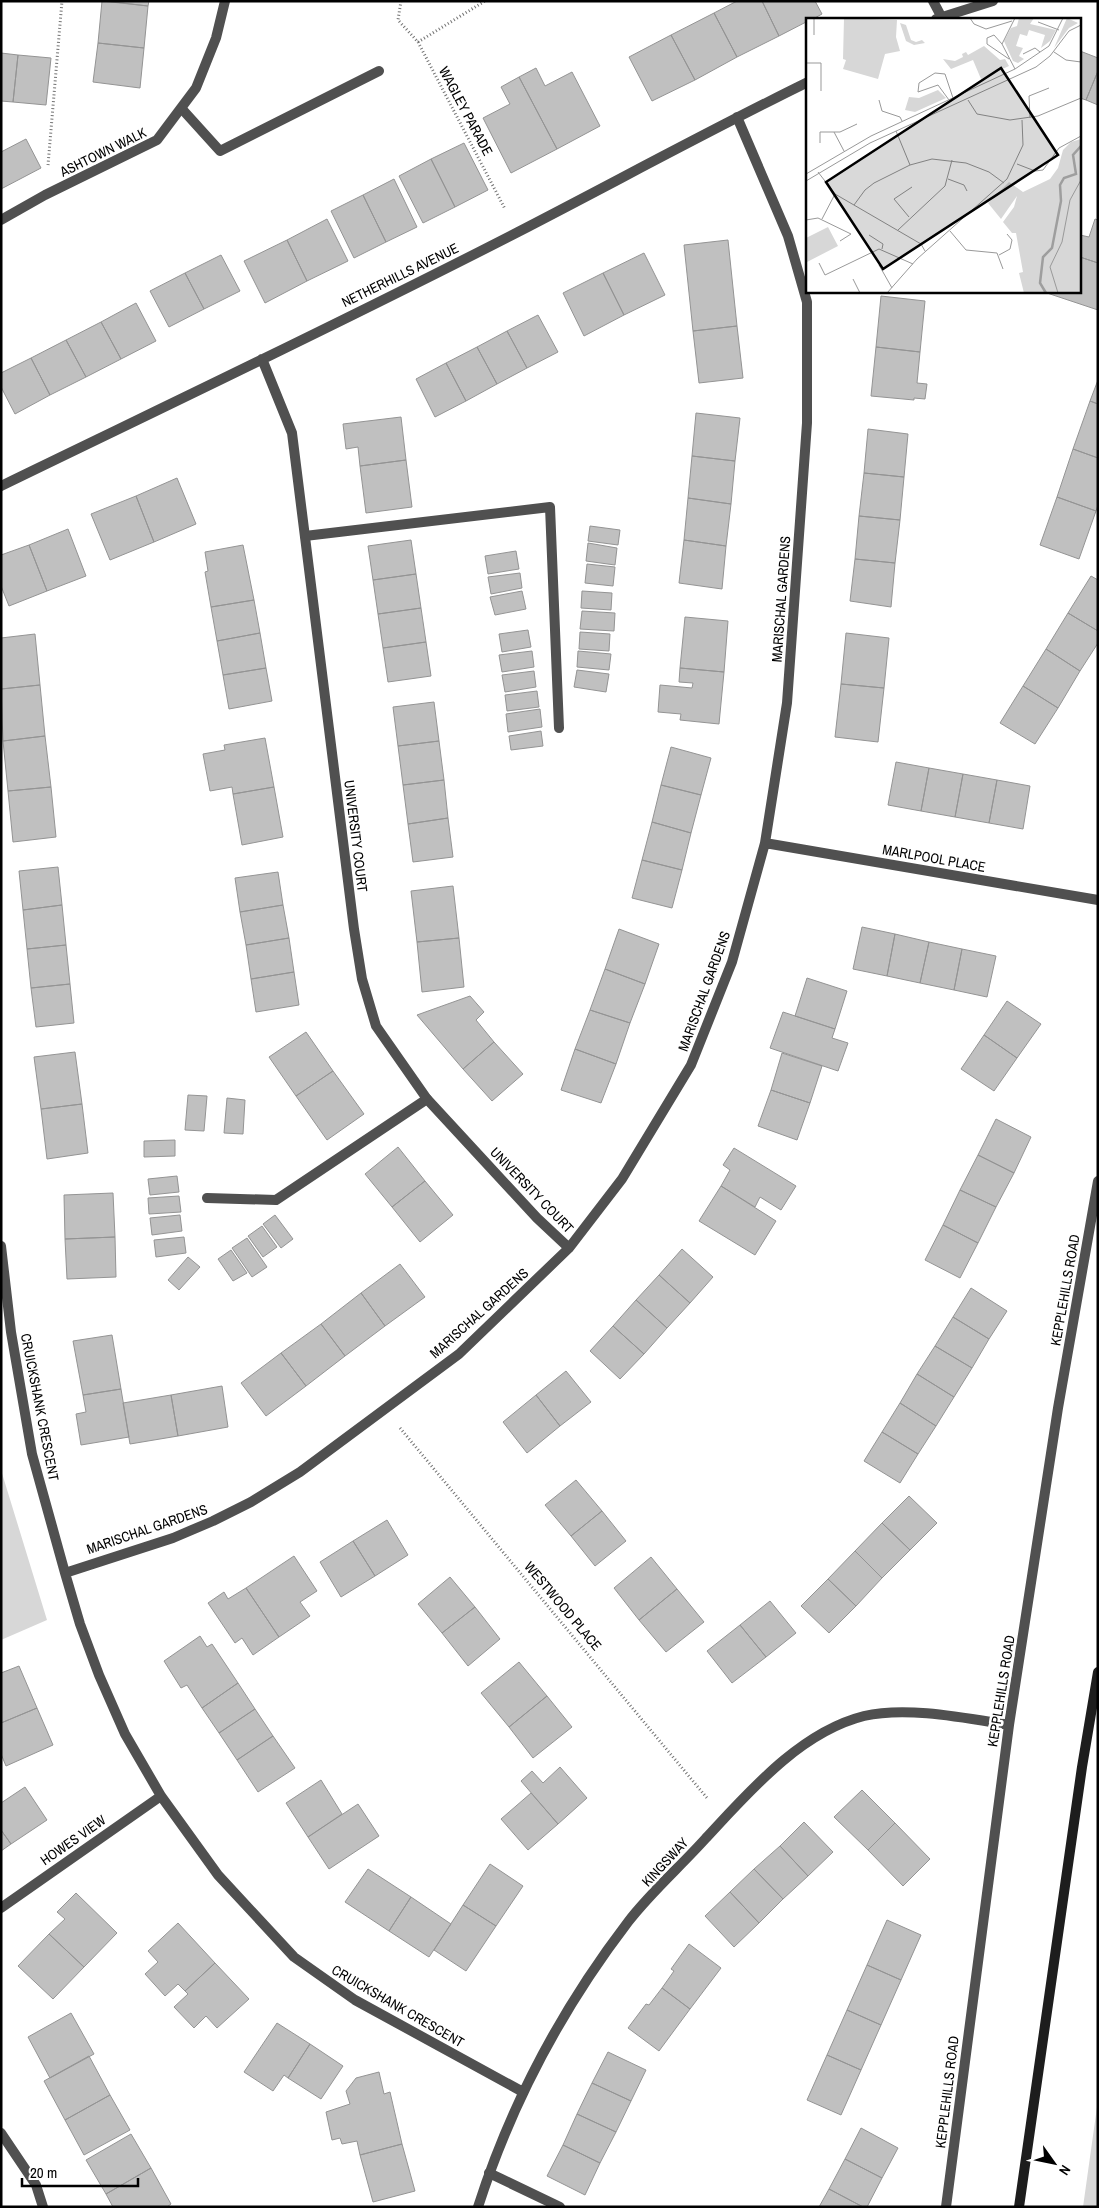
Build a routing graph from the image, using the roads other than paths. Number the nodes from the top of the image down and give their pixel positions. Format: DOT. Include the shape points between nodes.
graph roads {
  1 [pos="225,1"];
  2 [pos="933,1"];
  3 [pos="993,1"];
  4 [pos="938,17"];
  5 [pos="379,71"];
  6 [pos="806,83"];
  7 [pos="182,109"];
  8 [pos="737,117"];
  9 [pos="1,220"];
  10 [pos="262,359"];
  11 [pos="1,486"];
  12 [pos="305,536"];
  13 [pos="559,728"];
  14 [pos="765,843"];
  15 [pos="1098,900"];
  16 [pos="427,1099"];
  17 [pos="1098,1181"];
  18 [pos="207,1198"];
  19 [pos="1,1246"];
  20 [pos="569,1248"];
  21 [pos="65,1573"];
  22 [pos="1098,1672"];
  23 [pos="1009,1725"];
  24 [pos="161,1796"];
  25 [pos="1,1908"];
  26 [pos="522,2092"];
  27 [pos="1,2133"];
  28 [pos="489,2173"];
  29 [pos="43,2207"];
  30 [pos="478,2207"];
  31 [pos="560,2207"];
  32 [pos="946,2207"];
  33 [pos="1019,2207"];
  1 -- 7 [label="street, ASHTOWN WALK" via="216,38 196,88"];
  2 -- 4 [label="street"];
  3 -- 4 [label="street"];
  5 -- 7 [label="street" via="220,151"];
  6 -- 8 [label="street, NETHERHILLS AVENUE"];
  7 -- 9 [label="street, ASHTOWN WALK" via="157,140"];
  8 -- 10 [label="street, NETHERHILLS AVENUE" via="517,232"];
  8 -- 14 [label="street, MARISCHAL GARDENS" via="788,236 807,302 807,423 787,704"];
  10 -- 11 [label="street, NETHERHILLS AVENUE"];
  10 -- 12 [label="street, UNIVERSITY COURT" via="292,433"];
  12 -- 13 [label="street" via="550,507"];
  12 -- 16 [label="street, UNIVERSITY COURT" via="362,980 376,1026"];
  14 -- 15 [label="street, MARLPOOL PLACE"];
  14 -- 20 [label="street, MARISCHAL GARDENS" via="732,962 691,1065 622,1179"];
  16 -- 18 [label="street" via="276,1200"];
  16 -- 20 [label="street, UNIVERSITY COURT"];
  17 -- 23 [label="street, KEPPLEHILLS ROAD" via="1058,1408"];
  19 -- 21 [label="street, CRUICKSHANK CRESCENT" via="11,1332 32,1454"];
  20 -- 21 [label="street, MARISCHAL GARDENS" via="459,1354 300,1472 213,1521 173,1538"];
  21 -- 24 [label="street, CRUICKSHANK CRESCENT" via="99,1675 125,1734"];
  22 -- 33 [label="street"];
  23 -- 26 [label="street, KINGSWAY" via="924,1714 864,1716 832,1728 802,1747 770,1772 629,1920 584,1983"];
  23 -- 32 [label="street, KEPPLEHILLS ROAD"];
  24 -- 25 [label="street, HOWES VIEW"];
  24 -- 26 [label="street, CRUICKSHANK CRESCENT" via="218,1874 294,1957 355,2000"];
  26 -- 28 [label="street, KINGSWAY"];
  27 -- 29 [label="street" via="36,2185"];
  28 -- 30 [label="street, KINGSWAY"];
  28 -- 31 [label="street"];
}
